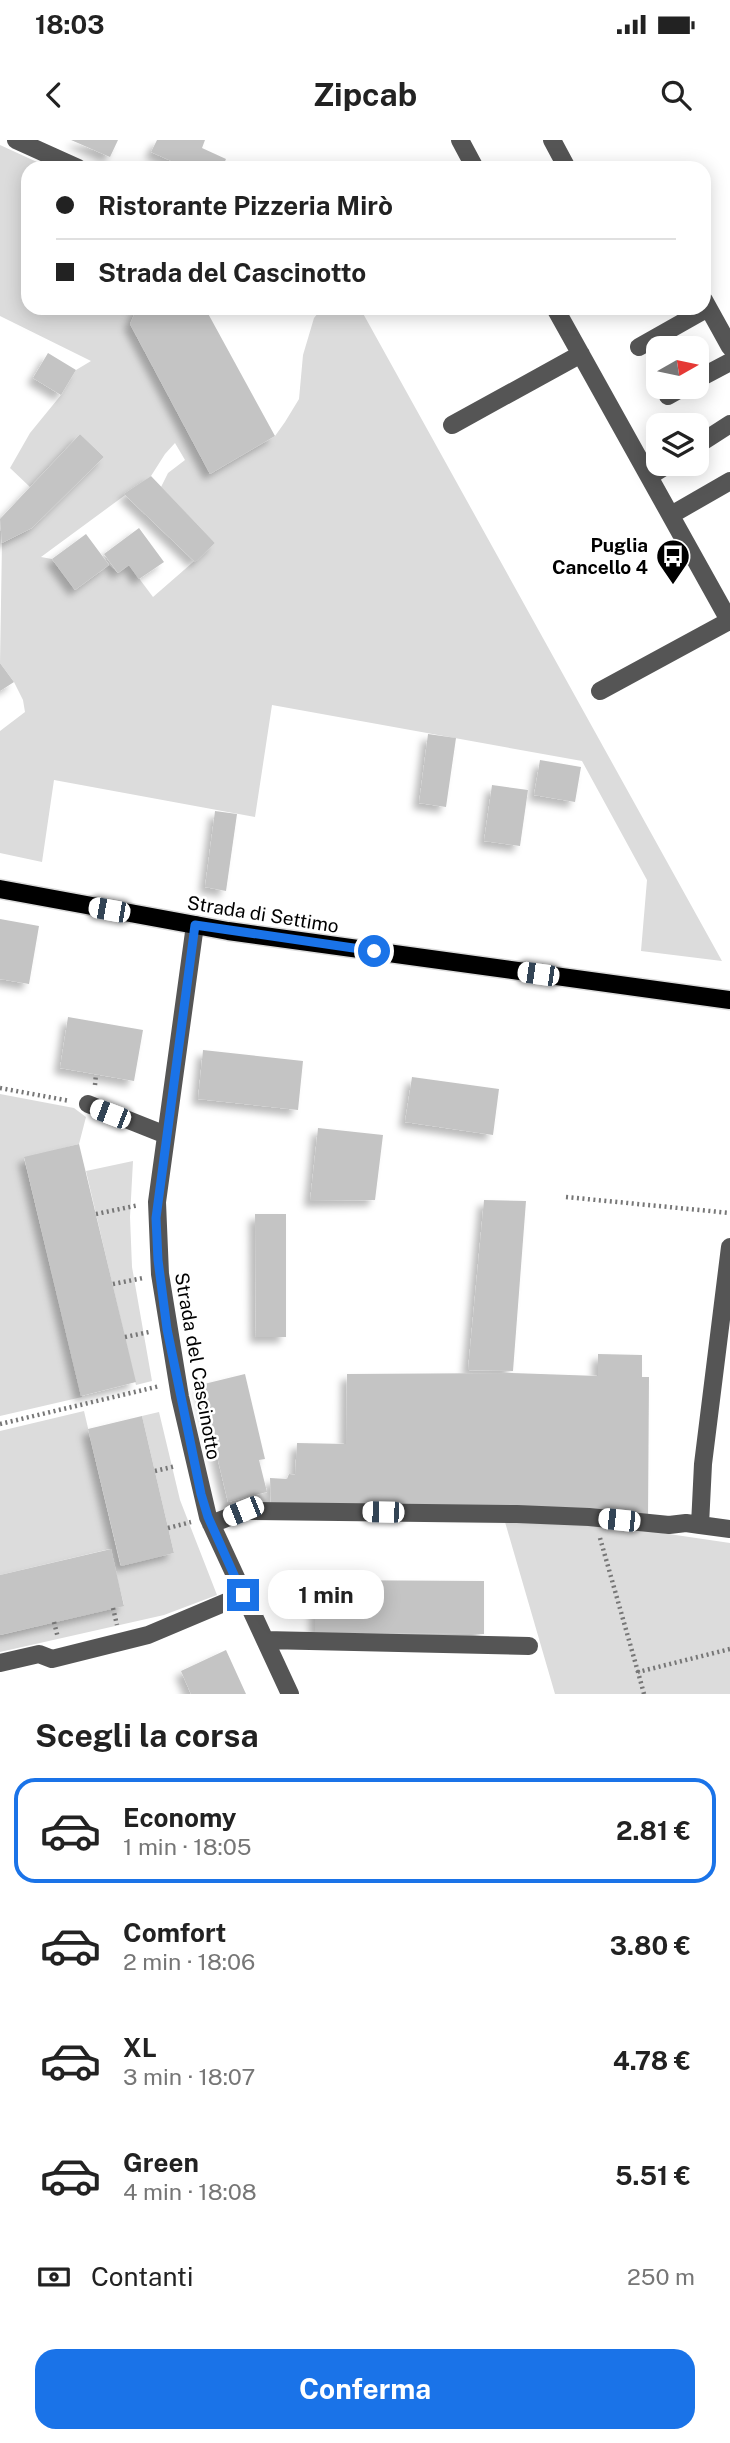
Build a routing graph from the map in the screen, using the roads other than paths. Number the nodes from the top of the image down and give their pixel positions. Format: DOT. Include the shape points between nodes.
graph roads {
  1 [pos="16,140"];
  2 [pos="460,140"];
  3 [pos="552,140"];
  4 [pos="62,161"];
  5 [pos="471,161"];
  6 [pos="563,161"];
  7 [pos="711,313"];
  8 [pos="559,315"];
  9 [pos="688,315"];
  10 [pos="639,346"];
  11 [pos="730,347"];
  12 [pos="581,354"];
  13 [pos="730,362"];
  14 [pos="709,373"];
  15 [pos="730,424"];
  16 [pos="452,425"];
  17 [pos="709,438"];
  18 [pos="646,469"];
  19 [pos="650,476"];
  20 [pos="730,481"];
  21 [pos="671,515"];
  22 [pos="730,621"];
  23 [pos="600,691"];
  24 [pos="0,889"];
  25 [pos="195,925"];
  26 [pos="730,1000"];
  27 [pos="89,1104"];
  28 [pos="166,1135"];
  29 [pos="730,1248"];
  30 [pos="211,1524"];
  31 [pos="700,1525"];
  32 [pos="730,1530"];
  33 [pos="243,1595"];
  34 [pos="265,1640"];
  35 [pos="529,1646"];
  36 [pos="0,1663"];
  37 [pos="290,1694"];
  1 -- 4 [label="street"];
  2 -- 5 [label="street"];
  3 -- 6 [label="street"];
  7 -- 11 [label="street"];
  8 -- 12 [label="street"];
  9 -- 10 [label="street"];
  12 -- 16 [label="street"];
  12 -- 18 [label="street"];
  13 -- 14 [label="street"];
  15 -- 17 [label="street"];
  19 -- 21 [label="street"];
  20 -- 21 [label="street"];
  21 -- 22 [label="street"];
  22 -- 23 [label="street"];
  24 -- 25 [label="main road, Strada di Settimo"];
  25 -- 26 [label="main road, Strada di Settimo"];
  25 -- 28 [label="street, Strada del Cascinotto"];
  27 -- 28 [label="street"];
  28 -- 30 [label="street, Strada del Cascinotto" via="157,1202 160,1274 177,1382"];
  29 -- 31 [label="street" via="703,1464"];
  30 -- 31 [label="street" via="243,1511 517,1514"];
  30 -- 33 [label="street, Strada del Cascinotto"];
  31 -- 32 [label="street"];
  33 -- 34 [label="street, Strada del Cascinotto"];
  33 -- 36 [label="street" via="148,1635 52,1659 39,1654"];
  34 -- 35 [label="street"];
  34 -- 37 [label="street, Strada del Cascinotto"];
}
